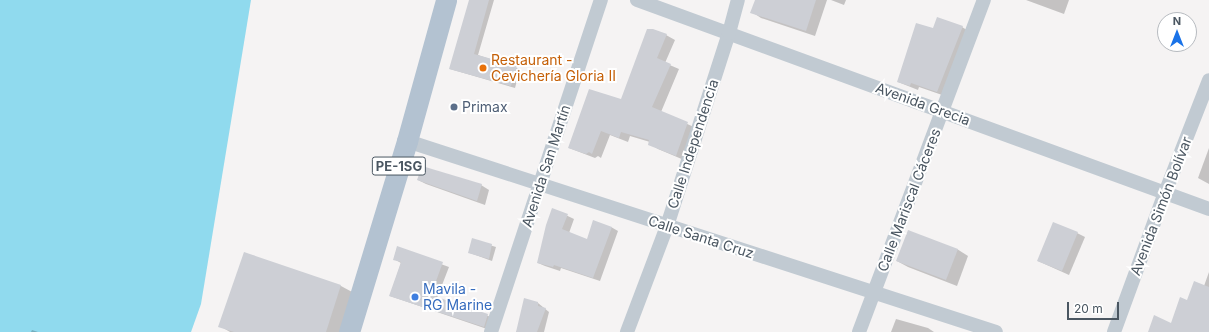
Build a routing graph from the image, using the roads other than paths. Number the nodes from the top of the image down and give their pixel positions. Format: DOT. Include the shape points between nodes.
graph roads {
  1 [pos="446,0"];
  2 [pos="601,0"];
  3 [pos="637,0"];
  4 [pos="738,0"];
  5 [pos="984,0"];
  6 [pos="729,33"];
  7 [pos="1209,80"];
  8 [pos="942,112"];
  9 [pos="407,141"];
  10 [pos="540,184"];
  11 [pos="1164,193"];
  12 [pos="1209,209"];
  13 [pos="667,226"];
  14 [pos="874,293"];
  15 [pos="353,331"];
  16 [pos="491,332"];
  17 [pos="627,332"];
  18 [pos="859,332"];
  19 [pos="996,332"];
  20 [pos="1114,332"];
  1 -- 9 [label="main road, PE-1SG"];
  2 -- 10 [label="street, Avenida San Martín"];
  3 -- 6 [label="street, Avenida Grecia"];
  4 -- 6 [label="street, Calle Independencia"];
  5 -- 8 [label="street, Calle Mariscal Cáceres"];
  6 -- 8 [label="street, Avenida Grecia"];
  6 -- 13 [label="street, Calle Independencia"];
  7 -- 11 [label="street, Avenida Simón Bolívar"];
  8 -- 11 [label="street, Avenida Grecia"];
  8 -- 14 [label="street, Calle Mariscal Cáceres"];
  9 -- 10 [label="street, Calle Santa Cruz"];
  9 -- 15 [label="main road, PE-1SG"];
  10 -- 13 [label="street, Calle Santa Cruz"];
  10 -- 16 [label="street, Avenida San Martín"];
  11 -- 12 [label="street, Avenida Grecia"];
  11 -- 20 [label="street, Avenida Simón Bolívar"];
  13 -- 14 [label="street, Calle Santa Cruz"];
  13 -- 17 [label="street, Calle Independencia"];
  14 -- 18 [label="street, Calle Mariscal Cáceres"];
  14 -- 19 [label="street, Calle Santa Cruz"];
}
